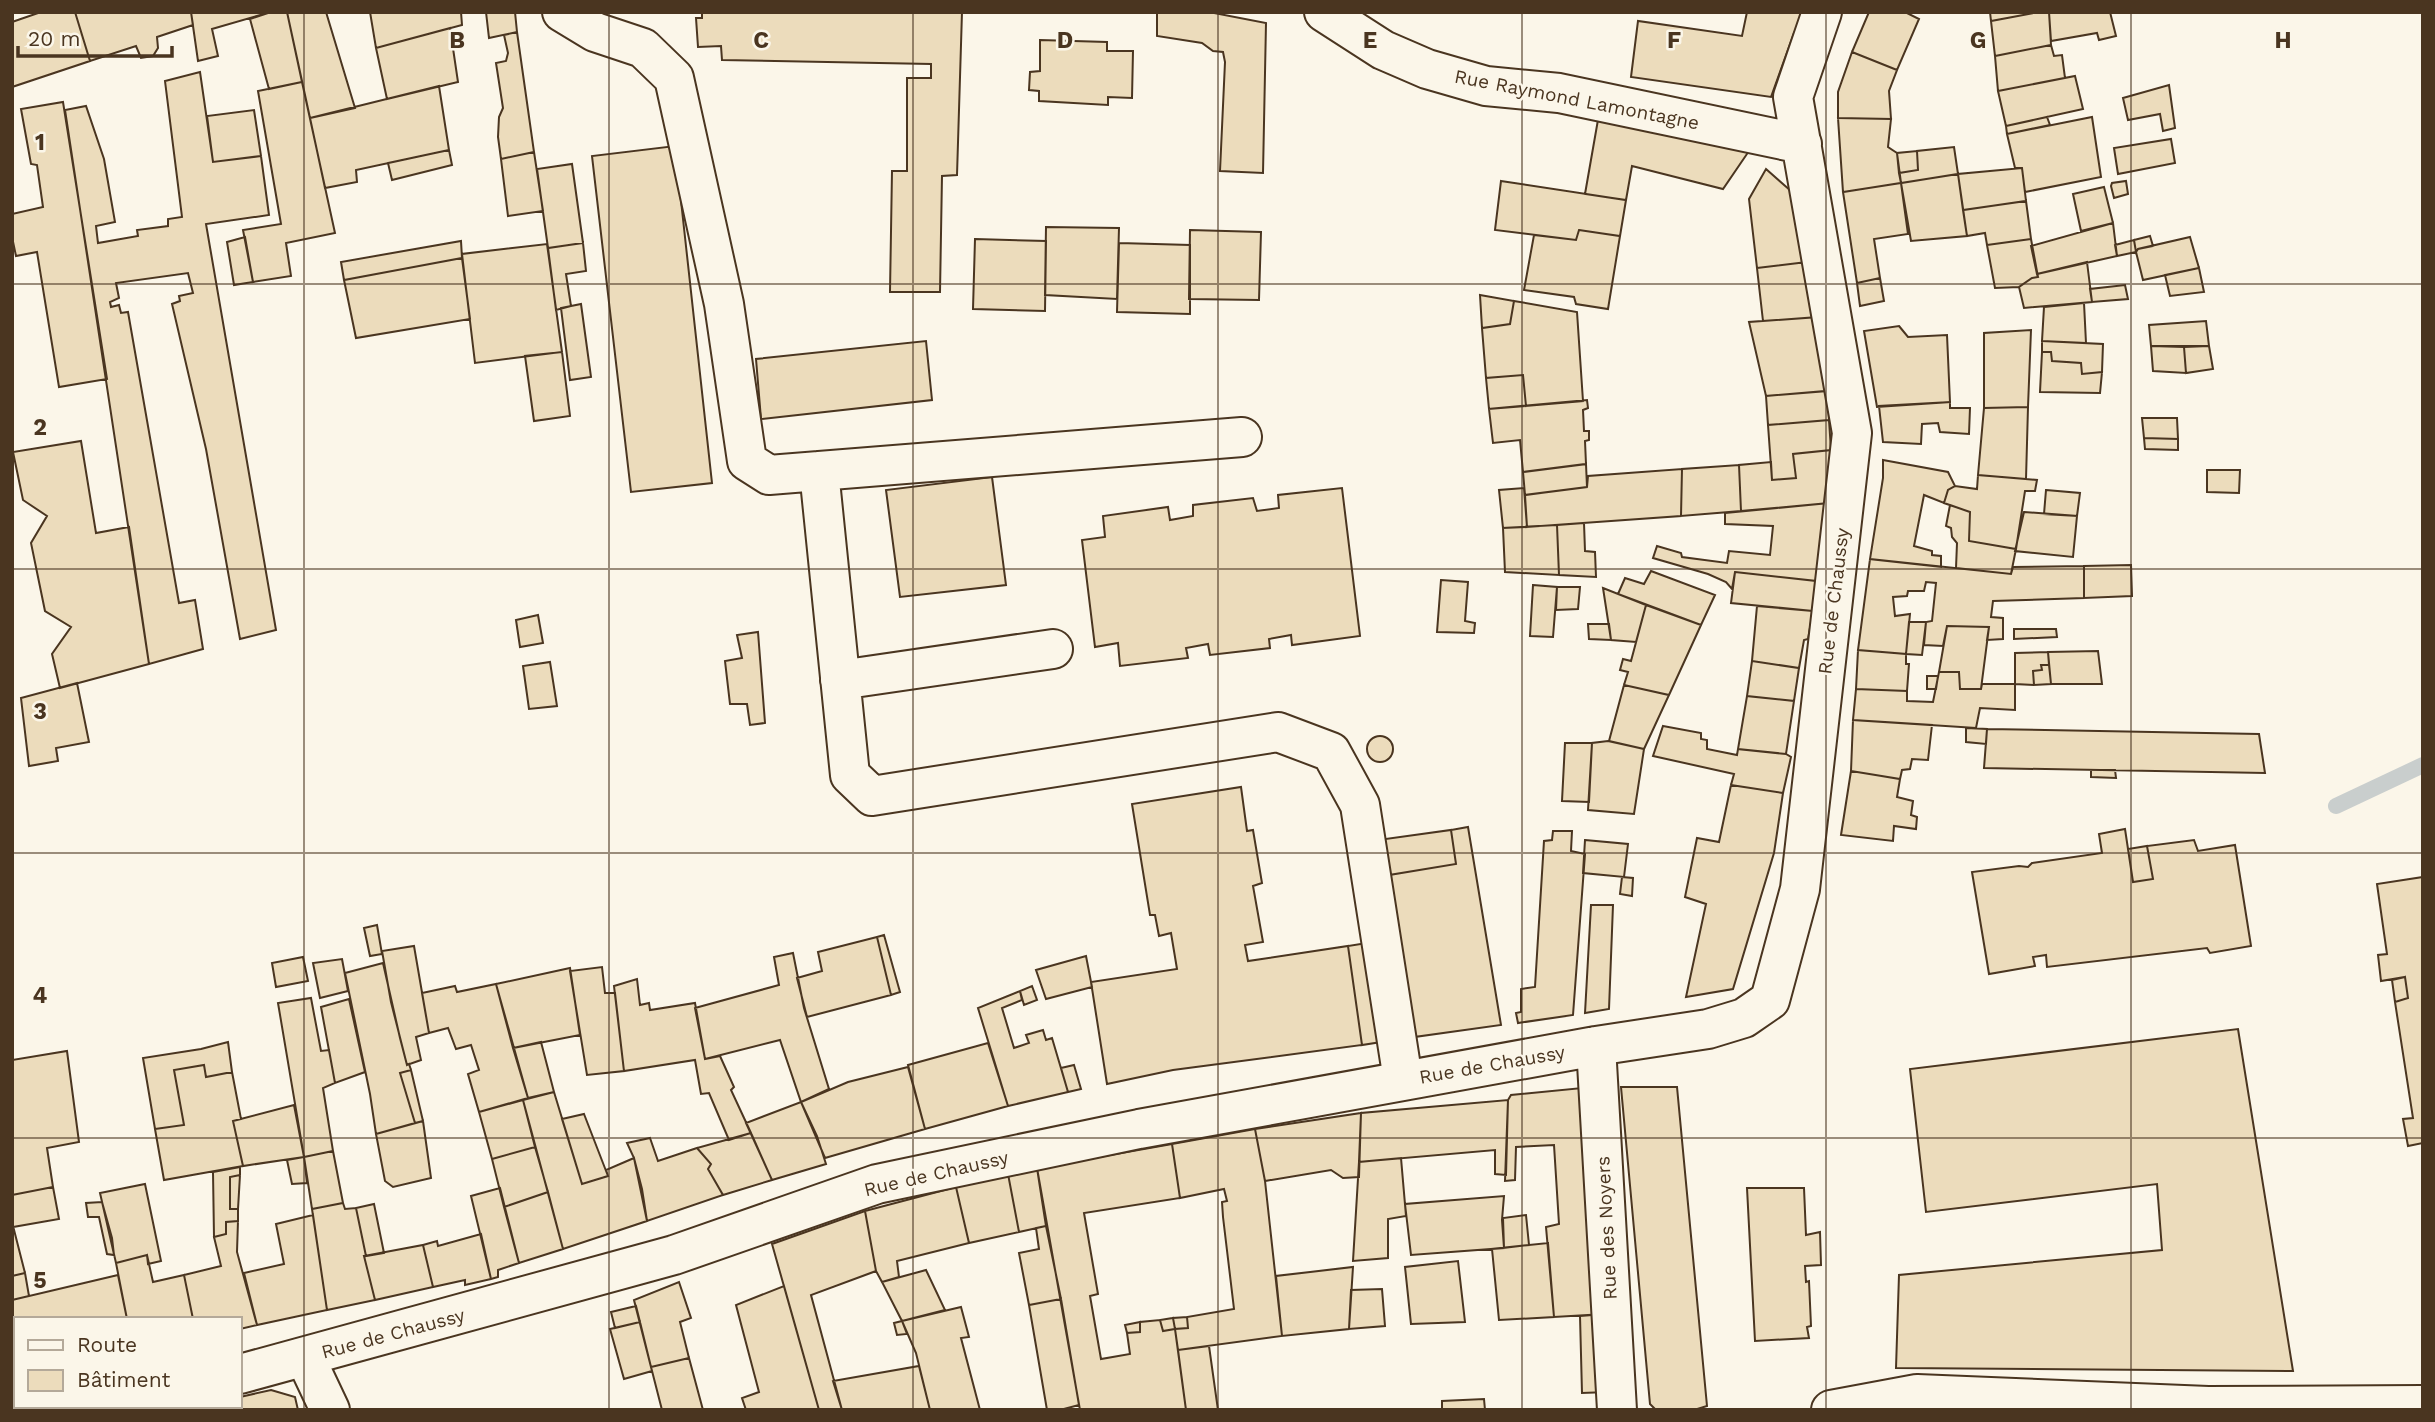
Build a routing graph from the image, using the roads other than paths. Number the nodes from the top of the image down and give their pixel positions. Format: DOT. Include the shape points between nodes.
graph roads {
  1 [pos="562,12"];
  2 [pos="1324,12"];
  3 [pos="1822,12"];
  4 [pos="1802,144"];
  5 [pos="1242,437"];
  6 [pos="819,471"];
  7 [pos="1053,649"];
  8 [pos="840,680"];
  9 [pos="1596,1046"];
  10 [pos="1403,1080"];
  11 [pos="305,1357"];
  12 [pos="242,1373"];
  13 [pos="2423,1405"];
  14 [pos="330,1410"];
  15 [pos="1617,1410"];
  16 [pos="1830,1410"];
  1 -- 6 [label="street" via="595,32 643,48 674,78 724,304 747,461 769,475"];
  2 -- 4 [label="street, Rue Raymond Lamontagne" via="1383,50 1486,86 1559,93"];
  3 -- 4 [label="street, Rue de Chaussy" via="1793,97"];
  4 -- 9 [label="street, Rue de Chaussy" via="1852,433 1800,889 1770,1000 1744,1018 1708,1029"];
  5 -- 6 [label="street"];
  6 -- 8 [label="street"];
  7 -- 8 [label="street"];
  8 -- 10 [label="street" via="850,775 872,796 1278,732 1331,752 1360,805"];
  9 -- 10 [label="street, Rue de Chaussy"];
  9 -- 15 [label="street, Rue des Noyers"];
  10 -- 11 [label="street, Rue de Chaussy" via="877,1184 674,1255"];
  11 -- 12 [label="street, Rue de Chaussy"];
  11 -- 14 [label="street"];
  13 -- 16 [label="street" via="2208,1406 1917,1394"];
}
